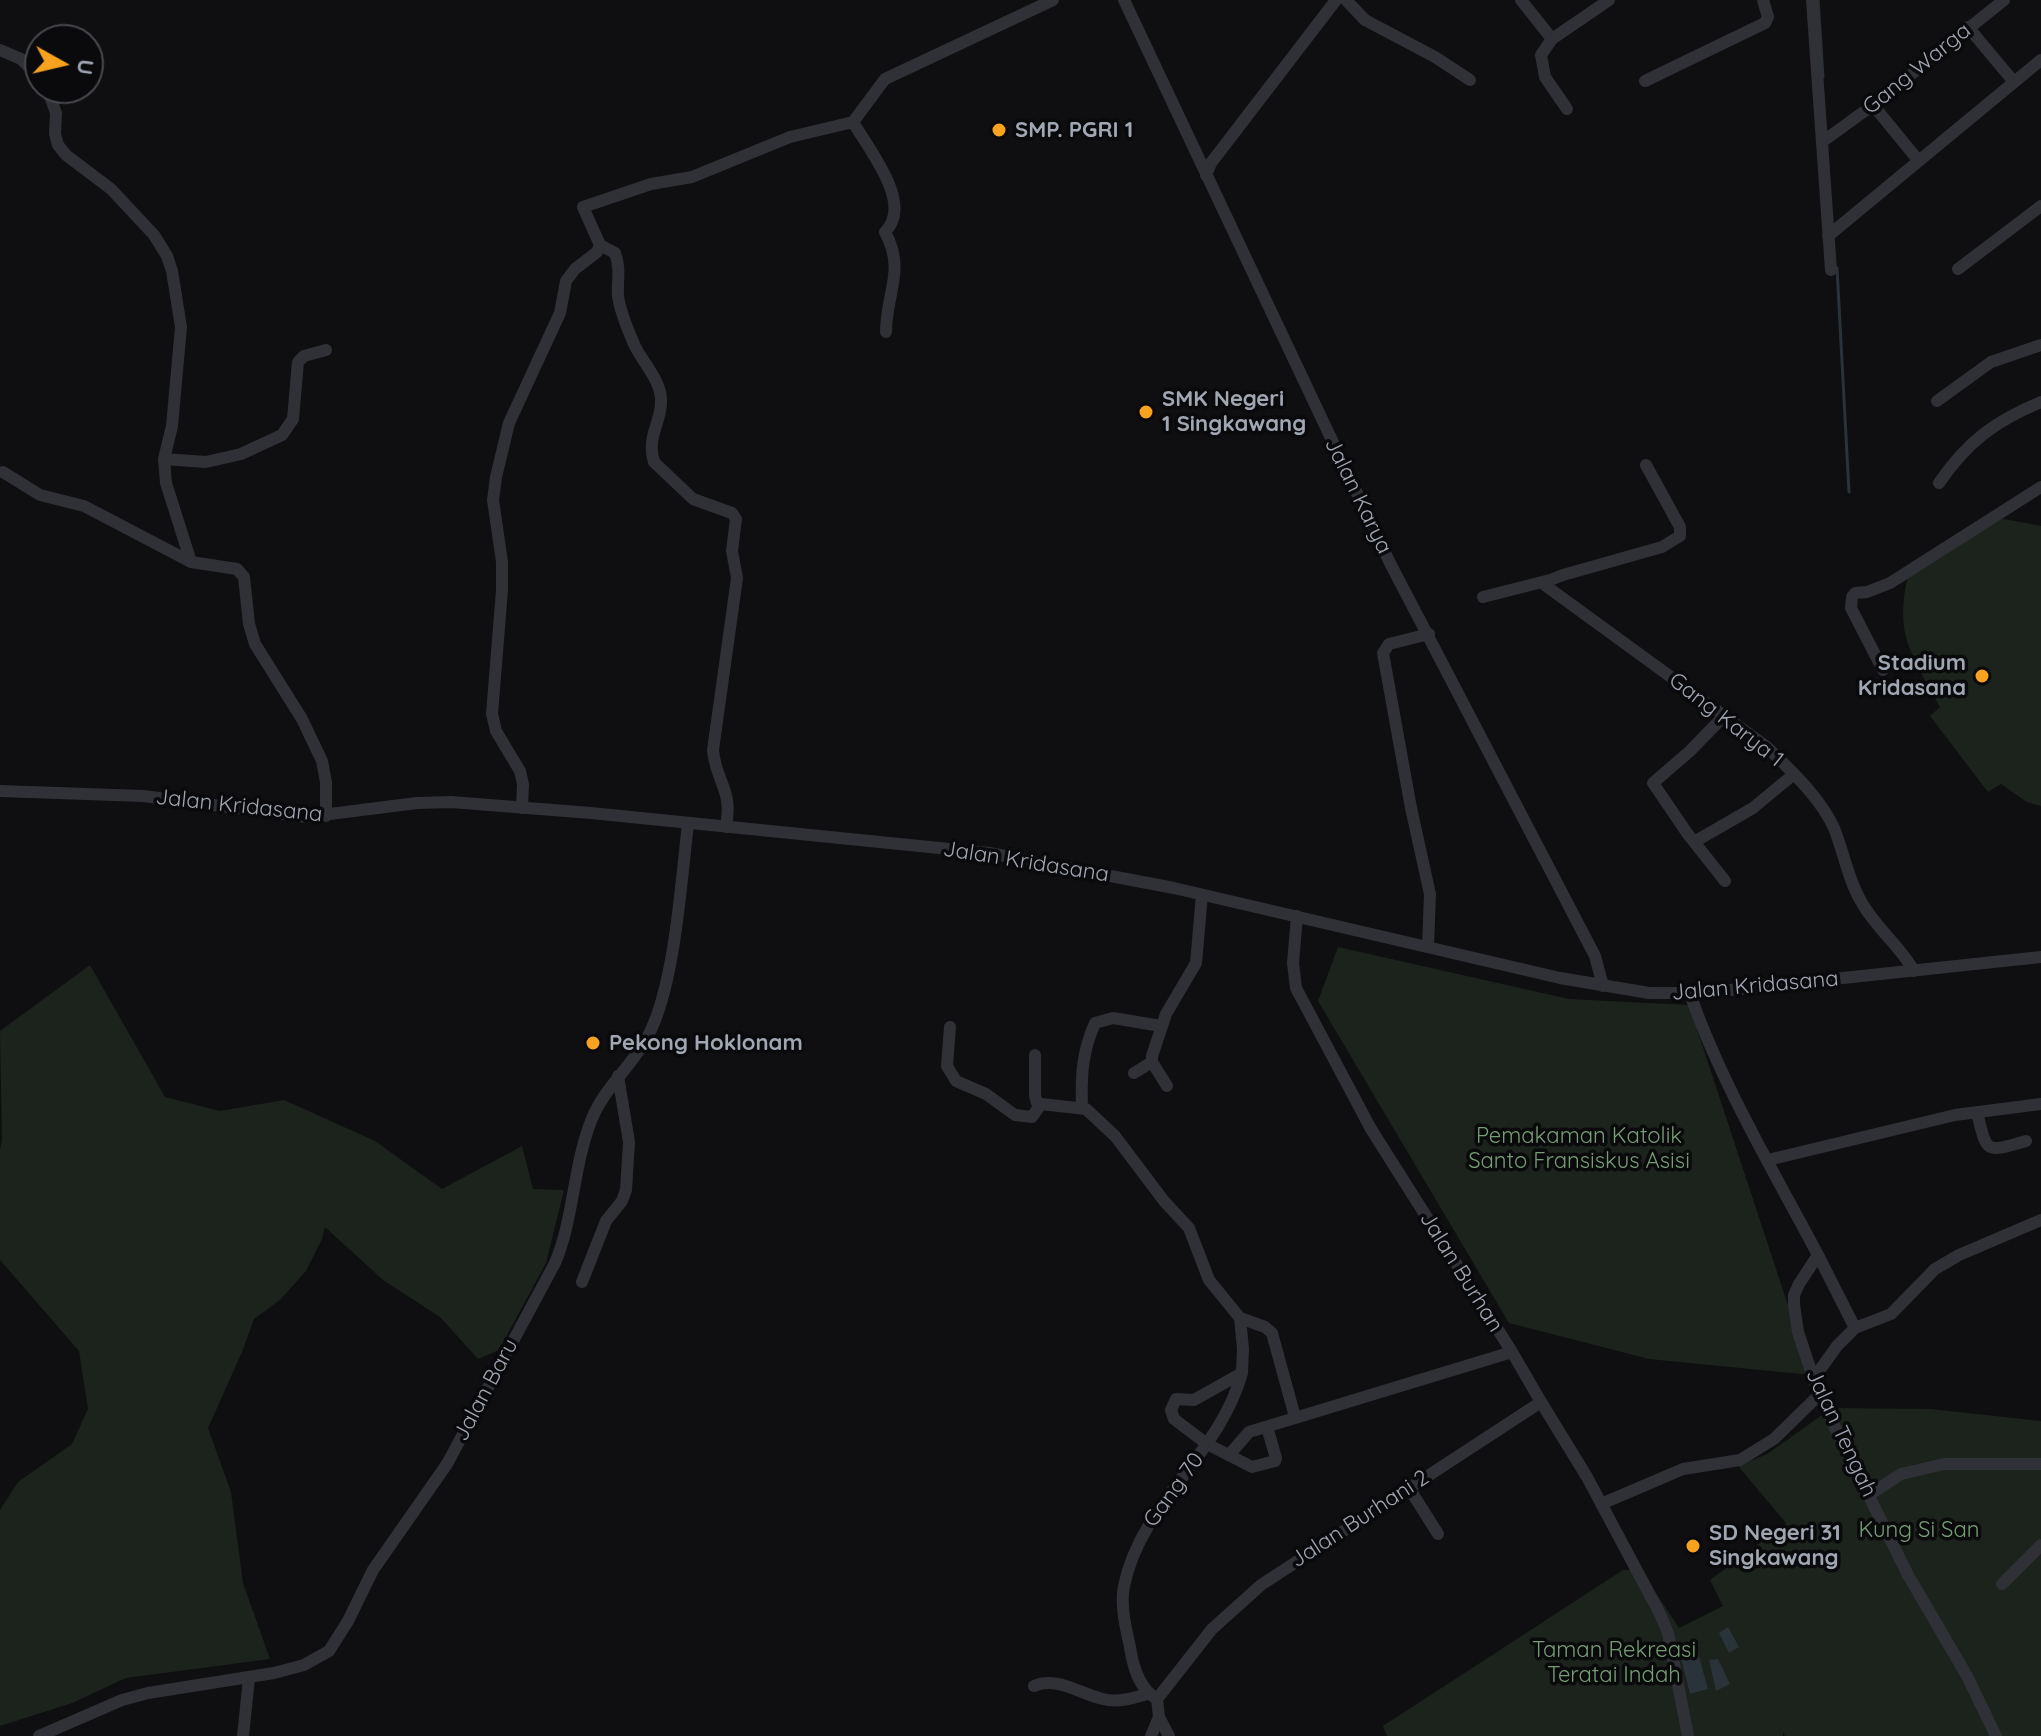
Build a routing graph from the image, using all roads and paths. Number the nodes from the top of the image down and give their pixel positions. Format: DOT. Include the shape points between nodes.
graph roads {
  1 [pos="1053,0"];
  2 [pos="1124,0"];
  3 [pos="1336,0"];
  4 [pos="1346,0"];
  5 [pos="1521,0"];
  6 [pos="1609,0"];
  7 [pos="1763,0"];
  8 [pos="1812,0"];
  9 [pos="2004,0"];
  10 [pos="1968,27"];
  11 [pos="1552,39"];
  12 [pos="0,50"];
  13 [pos="2041,60"];
  14 [pos="24,62"];
  15 [pos="1470,80"];
  16 [pos="1645,81"];
  17 [pos="2014,82"];
  18 [pos="53,104"];
  19 [pos="1873,105"];
  20 [pos="1567,109"];
  21 [pos="853,122"];
  22 [pos="1826,140"];
  23 [pos="1918,160"];
  24 [pos="1206,175"];
  25 [pos="2041,206"];
  26 [pos="1833,232"];
  27 [pos="600,245"];
  28 [pos="1958,269"];
  29 [pos="1831,270"];
  30 [pos="886,332"];
  31 [pos="2041,345"];
  32 [pos="326,350"];
  33 [pos="1937,401"];
  34 [pos="2041,402"];
  35 [pos="164,459"];
  36 [pos="1646,465"];
  37 [pos="3,472"];
  38 [pos="1939,483"];
  39 [pos="2041,487"];
  40 [pos="191,562"];
  41 [pos="1550,580"];
  42 [pos="1483,597"];
  43 [pos="1429,634"];
  44 [pos="1883,670"];
  45 [pos="1724,716"];
  46 [pos="1794,774"];
  47 [pos="0,791"];
  48 [pos="522,808"];
  49 [pos="326,816"];
  50 [pos="688,824"];
  51 [pos="726,827"];
  52 [pos="1694,842"];
  53 [pos="1725,881"];
  54 [pos="1202,895"];
  55 [pos="1297,916"];
  56 [pos="1428,947"];
  57 [pos="2041,957"];
  58 [pos="1914,971"];
  59 [pos="1603,986"];
  60 [pos="1690,994"];
  61 [pos="1161,1026"];
  62 [pos="950,1027"];
  63 [pos="1035,1055"];
  64 [pos="1152,1062"];
  65 [pos="1134,1073"];
  66 [pos="618,1076"];
  67 [pos="1167,1086"];
  68 [pos="2041,1104"];
  69 [pos="1038,1106"];
  70 [pos="1082,1107"];
  71 [pos="1977,1112"];
  72 [pos="2026,1141"];
  73 [pos="1768,1160"];
  74 [pos="2041,1220"];
  75 [pos="1818,1255"];
  76 [pos="582,1282"];
  77 [pos="1240,1318"];
  78 [pos="1855,1328"];
  79 [pos="1512,1352"];
  80 [pos="1242,1373"];
  81 [pos="1814,1378"];
  82 [pos="1819,1395"];
  83 [pos="1541,1402"];
  84 [pos="1295,1417"];
  85 [pos="1267,1427"];
  86 [pos="1207,1444"];
  87 [pos="1229,1455"];
  88 [pos="2041,1464"];
  89 [pos="1409,1488"];
  90 [pos="1869,1495"];
  91 [pos="1601,1504"];
  92 [pos="1438,1534"];
  93 [pos="2041,1545"];
  94 [pos="2002,1584"];
  95 [pos="249,1678"];
  96 [pos="1034,1686"];
  97 [pos="1152,1696"];
  98 [pos="1159,1717"];
  99 [pos="39,1736"];
  100 [pos="243,1736"];
  101 [pos="1151,1736"];
  102 [pos="1169,1736"];
  103 [pos="1688,1736"];
  104 [pos="1996,1736"];
  1 -- 21 [label="street" via="885,79"];
  2 -- 24 [label="street, Jalan Karya"];
  3 -- 24 [label="street"];
  4 -- 15 [label="street" via="1365,20"];
  5 -- 11 [label="street"];
  6 -- 11 [label="street"];
  7 -- 16 [label="street" via="1765,23"];
  8 -- 22 [label="street"];
  9 -- 10 [label="street, Gang Warga"];
  10 -- 17 [label="street"];
  10 -- 19 [label="street, Gang Warga"];
  11 -- 20 [label="street" via="1541,55 1542,68"];
  12 -- 14 [label="street"];
  13 -- 17 [label="street"];
  17 -- 23 [label="street"];
  18 -- 35 [label="street" via="58,145 111,189 167,256 181,327"];
  19 -- 22 [label="street, Gang Warga"];
  19 -- 23 [label="street"];
  21 -- 27 [label="street" via="790,137 692,177 651,184 583,207"];
  21 -- 30 [label="street" via="896,200 895,216 885,232 893,247 896,277"];
  22 -- 26 [label="street"];
  23 -- 26 [label="street"];
  24 -- 43 [label="street, Jalan Karya" via="1390,563"];
  25 -- 28 [label="street"];
  26 -- 29 [label="street"];
  27 -- 48 [label="street" via="566,281 560,313 509,423 496,477 493,500 502,590 492,714 520,771"];
  27 -- 51 [label="street" via="615,253 620,305 661,398 652,438 654,462 693,499 735,516 737,578 713,750 729,801"];
  31 -- 33 [label="street" via="1991,362"];
  32 -- 35 [label="street" via="298,362 292,423 282,435 241,454 206,462"];
  34 -- 38 [label="street" via="1979,435"];
  35 -- 40 [label="street" via="166,483"];
  36 -- 41 [label="street" via="1680,536 1662,547"];
  37 -- 40 [label="street" via="40,495 84,506"];
  39 -- 44 [label="street" via="1890,583 1855,593 1851,608"];
  40 -- 49 [label="street" via="237,569 244,577 255,644 322,761"];
  41 -- 42 [label="street"];
  41 -- 45 [label="street, Gang Karya 1" via="1548,588"];
  43 -- 56 [label="street" via="1389,644 1383,653 1430,894"];
  43 -- 59 [label="street, Jalan Karya" via="1595,956"];
  45 -- 46 [label="street, Gang Karya 1"];
  45 -- 52 [label="street" via="1653,783"];
  46 -- 52 [label="street" via="1753,808"];
  46 -- 58 [label="street, Gang Karya 1" via="1831,823 1863,905"];
  47 -- 49 [label="street, Jalan Kridasana" via="143,796"];
  48 -- 49 [label="street, Jalan Kridasana" via="435,802"];
  48 -- 50 [label="street, Jalan Kridasana"];
  50 -- 51 [label="street, Jalan Kridasana"];
  50 -- 66 [label="street, Jalan Baru" via="659,1007 646,1039"];
  51 -- 54 [label="street, Jalan Kridasana" via="989,853"];
  52 -- 53 [label="street"];
  54 -- 55 [label="street, Jalan Kridasana"];
  54 -- 61 [label="street" via="1196,963"];
  55 -- 56 [label="street, Jalan Kridasana"];
  55 -- 79 [label="street, Jalan Burhan" via="1296,988 1371,1129"];
  56 -- 59 [label="street, Jalan Kridasana"];
  57 -- 58 [label="street, Jalan Kridasana"];
  58 -- 60 [label="street, Jalan Kridasana"];
  59 -- 60 [label="street, Jalan Kridasana"];
  60 -- 73 [label="street" via="1723,1074"];
  61 -- 64 [label="street"];
  61 -- 70 [label="street" via="1113,1018 1095,1023 1081,1071"];
  62 -- 69 [label="street" via="947,1066 956,1081 1022,1117 1032,1117"];
  63 -- 69 [label="street"];
  64 -- 65 [label="street"];
  64 -- 67 [label="street"];
  66 -- 76 [label="street" via="629,1142 626,1190 606,1221"];
  66 -- 95 [label="street, Jalan Baru" via="590,1122 555,1263 440,1476 373,1570 332,1648 304,1665"];
  68 -- 71 [label="street"];
  69 -- 70 [label="street"];
  70 -- 77 [label="street" via="1115,1136 1189,1228 1209,1280"];
  71 -- 72 [label="street" via="1990,1148"];
  71 -- 73 [label="street"];
  73 -- 75 [label="street"];
  74 -- 78 [label="street" via="1947,1261 1891,1314"];
  75 -- 78 [label="street"];
  75 -- 81 [label="street, Jalan Tengah" via="1794,1295 1798,1332"];
  77 -- 80 [label="street"];
  77 -- 84 [label="street" via="1272,1333"];
  78 -- 81 [label="street"];
  79 -- 83 [label="street"];
  79 -- 84 [label="street, Jalan Burhan"];
  80 -- 86 [label="street, Gang 70"];
  80 -- 86 [label="street" via="1194,1400 1173,1401 1174,1419"];
  81 -- 82 [label="street, Jalan Tengah"];
  82 -- 90 [label="street, Jalan Tengah"];
  82 -- 91 [label="street" via="1774,1439 1740,1460 1683,1469"];
  83 -- 89 [label="street, Jalan Burhani 2"];
  83 -- 91 [label="street"];
  84 -- 85 [label="street, Jalan Burhan"];
  85 -- 87 [label="street, Jalan Burhan" via="1243,1436"];
  85 -- 87 [label="street" via="1275,1461 1252,1467"];
  86 -- 87 [label="street"];
  86 -- 97 [label="street, Gang 70" via="1148,1524 1123,1589 1133,1664"];
  88 -- 90 [label="street" via="1944,1464 1901,1474"];
  89 -- 92 [label="street"];
  89 -- 97 [label="street, Jalan Burhani 2" via="1261,1585 1212,1629"];
  90 -- 104 [label="street, Jalan Tengah"];
  91 -- 103 [label="street" via="1668,1633"];
  93 -- 94 [label="street"];
  95 -- 99 [label="street, Jalan Baru" via="136,1696"];
  95 -- 100 [label="street"];
  96 -- 97 [label="street" via="1051,1683 1120,1701"];
  97 -- 98 [label="street, Gang 70"];
  98 -- 101 [label="street"];
  98 -- 102 [label="street"];
}
